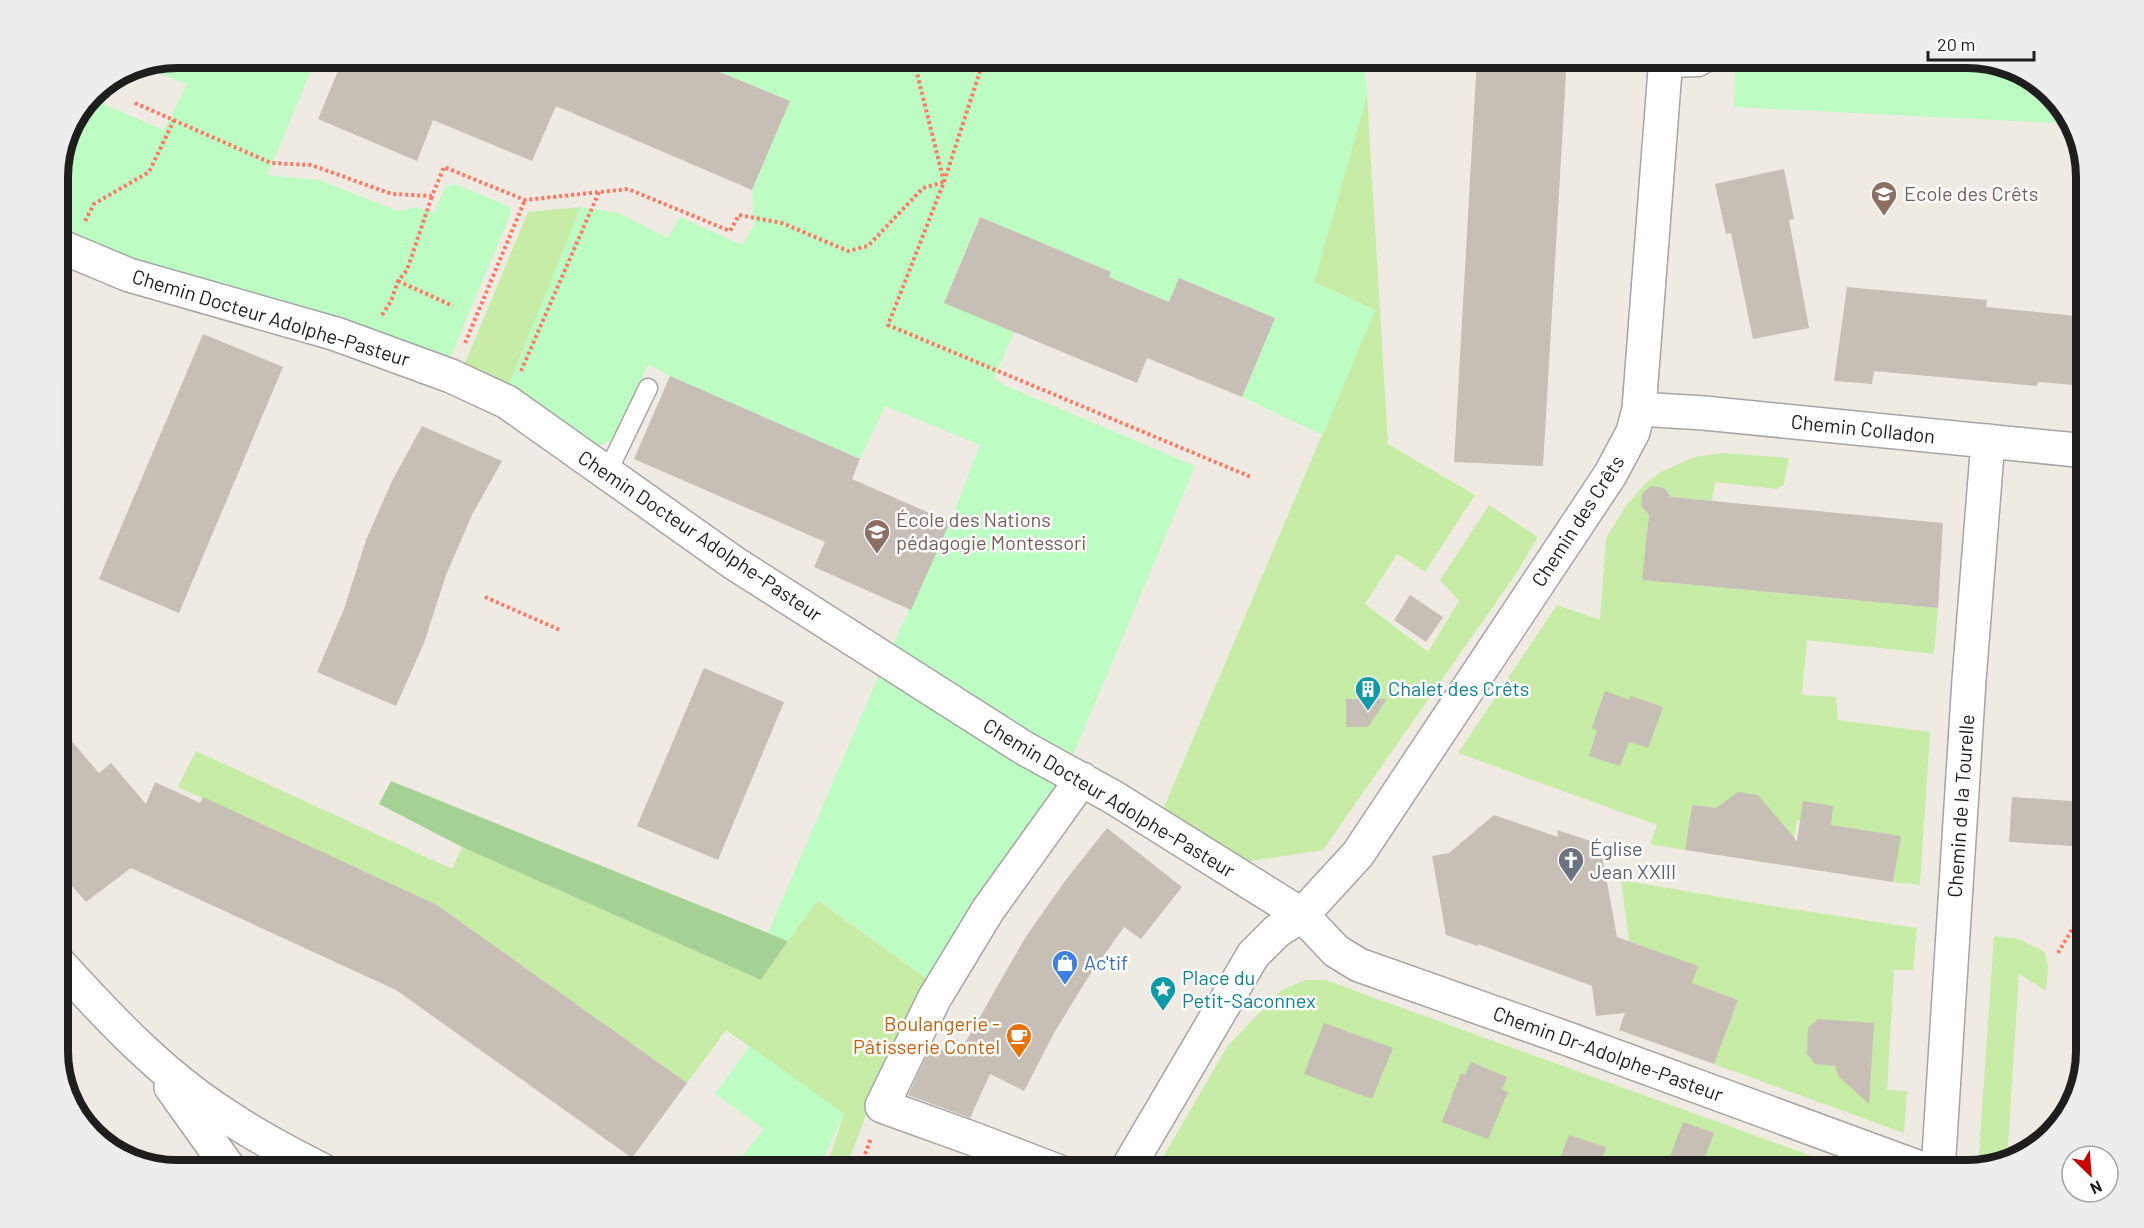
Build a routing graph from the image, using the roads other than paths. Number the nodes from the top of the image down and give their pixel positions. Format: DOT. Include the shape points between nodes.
graph roads {
  1 [pos="1666,68"];
  2 [pos="68,249"];
  3 [pos="648,388"];
  4 [pos="1640,409"];
  5 [pos="1988,441"];
  6 [pos="2076,450"];
  7 [pos="607,473"];
  8 [pos="1083,779"];
  9 [pos="1302,915"];
  10 [pos="68,972"];
  11 [pos="147,1054"];
  12 [pos="223,1160"];
  13 [pos="301,1160"];
  14 [pos="1028,1160"];
  15 [pos="1132,1160"];
  16 [pos="1898,1160"];
  17 [pos="1939,1160"];
  1 -- 4 [label="street, Chemin des Crêts"];
  2 -- 7 [label="street, Chemin Docteur Adolphe-Pasteur" via="129,275 336,334 451,376 507,402"];
  3 -- 7 [label="lane"];
  4 -- 5 [label="street, Chemin Colladon"];
  4 -- 9 [label="street, Chemin des Crêts" via="1633,432 1610,475 1415,769 1358,854"];
  5 -- 6 [label="street, Chemin Colladon"];
  5 -- 17 [label="street, Chemin de la Tourelle"];
  7 -- 8 [label="street, Chemin Docteur Adolphe-Pasteur" via="734,563 1024,748"];
  8 -- 9 [label="street, Chemin Docteur Adolphe-Pasteur"];
  8 -- 14 [label="street" via="982,920 934,999 882,1106"];
  9 -- 15 [label="street" via="1277,931 1253,955"];
  9 -- 16 [label="street, Chemin Dr-Adolphe-Pasteur" via="1336,951 1368,968"];
  10 -- 11 [label="street"];
  11 -- 12 [label="street"];
  11 -- 13 [label="street" via="224,1115"];
}
